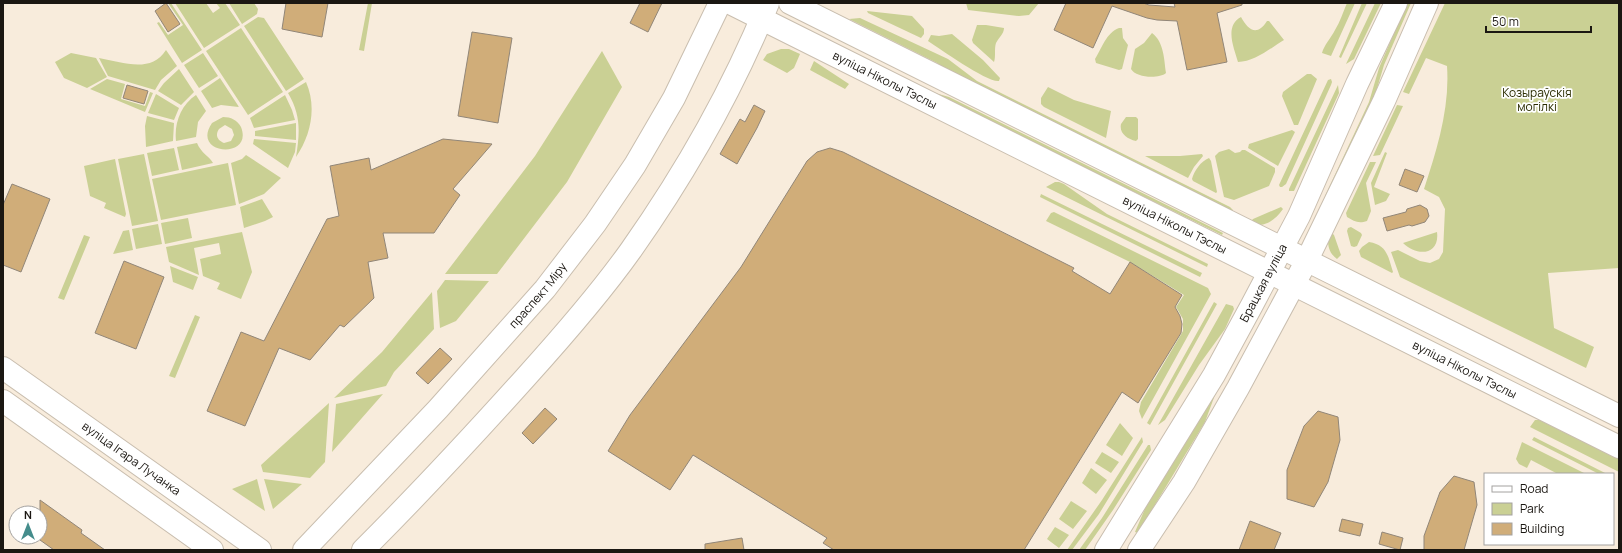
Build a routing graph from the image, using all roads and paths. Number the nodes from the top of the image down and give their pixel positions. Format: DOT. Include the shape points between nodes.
graph roads {
  1 [pos="720,3"];
  2 [pos="730,3"];
  3 [pos="790,3"];
  4 [pos="1396,3"];
  5 [pos="1427,3"];
  6 [pos="765,11"];
  7 [pos="1282,248"];
  8 [pos="1307,260"];
  9 [pos="1269,272"];
  10 [pos="1294,284"];
  11 [pos="3,368"];
  12 [pos="3,401"];
  13 [pos="1619,416"];
  14 [pos="1619,447"];
  15 [pos="212,550"];
  16 [pos="260,550"];
  17 [pos="304,550"];
  18 [pos="363,550"];
  19 [pos="1106,550"];
  20 [pos="1140,550"];
  1 -- 17 [label="main road, праспект Міру" via="674,98 635,165 595,224 545,289 438,409"];
  2 -- 6 [label="main road, вуліца Ніколы Тэслы"];
  3 -- 7 [label="main road"];
  4 -- 7 [label="main road, Брацкая вуліца"];
  5 -- 8 [label="main road" via="1384,101"];
  6 -- 9 [label="main road, вуліца Ніколы Тэслы"];
  6 -- 18 [label="main road" via="743,62 713,119 673,188 631,250 579,318 491,416"];
  7 -- 8 [label="main road"];
  7 -- 9 [label="main road, Брацкая вуліца"];
  8 -- 10 [label="main road"];
  8 -- 13 [label="main road"];
  9 -- 10 [label="main road, вуліца Ніколы Тэслы"];
  9 -- 19 [label="main road, Брацкая вуліца" via="1214,375"];
  10 -- 14 [label="main road, вуліца Ніколы Тэслы"];
  10 -- 20 [label="main road" via="1184,482"];
  11 -- 16 [label="main road, вуліца Ігара Лучанка"];
  12 -- 15 [label="main road"];
}
